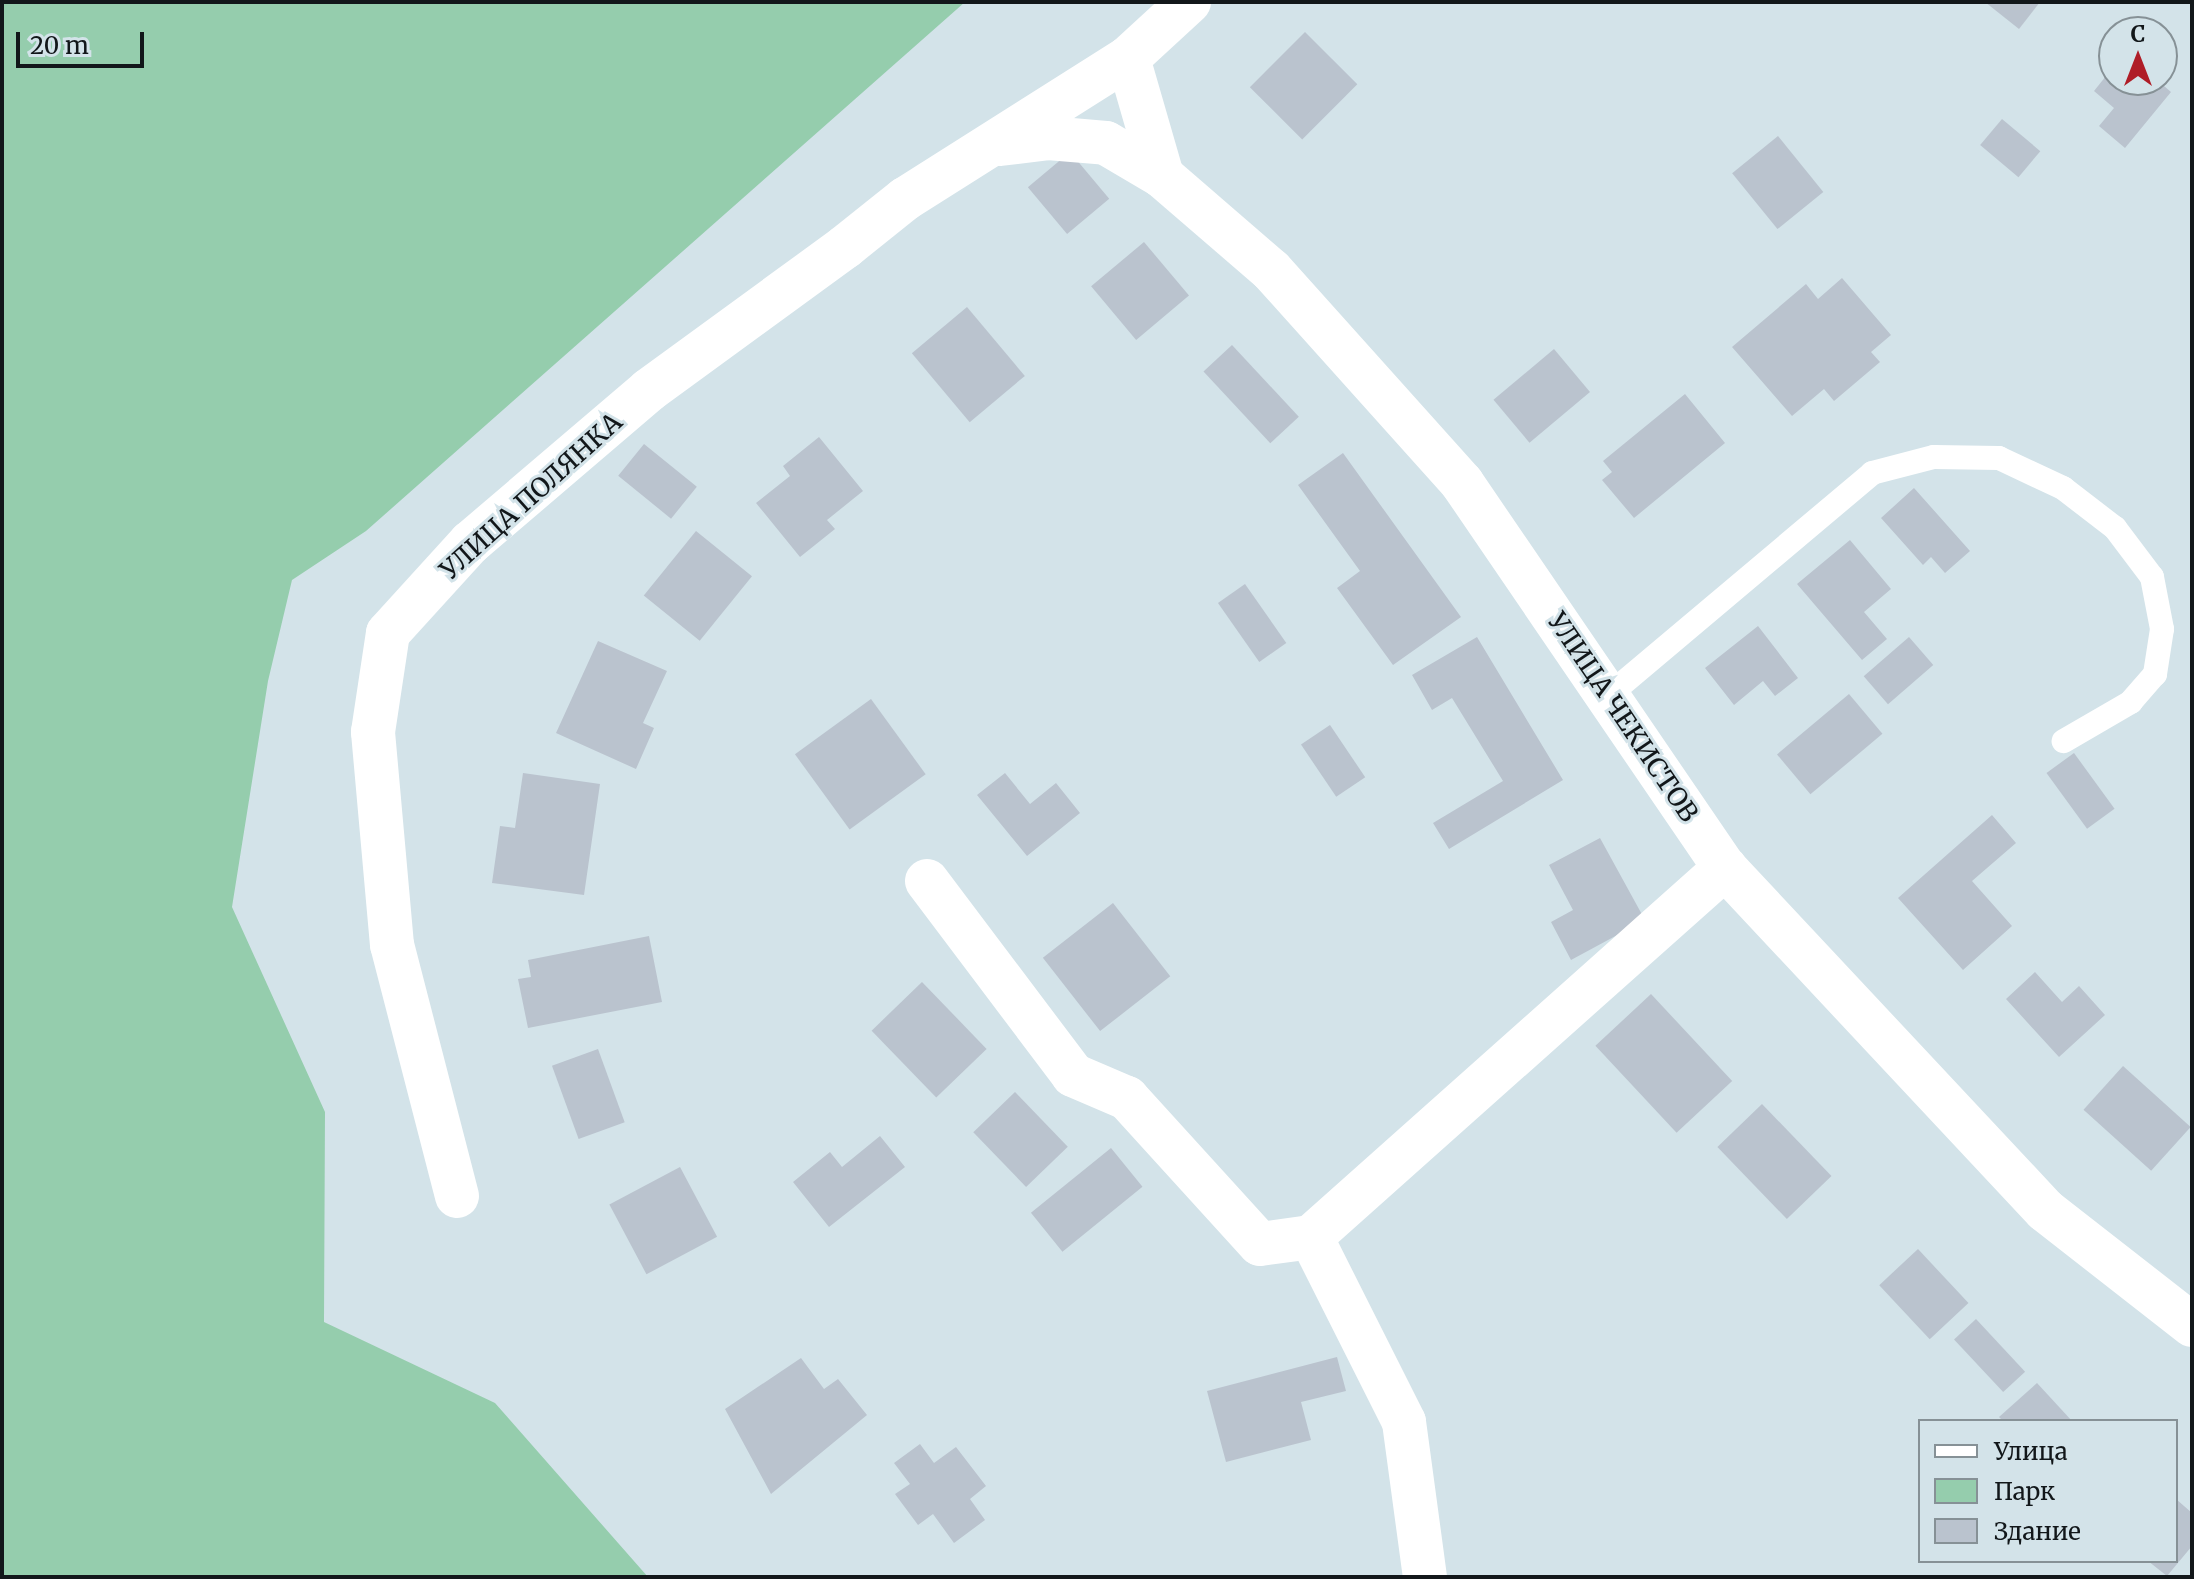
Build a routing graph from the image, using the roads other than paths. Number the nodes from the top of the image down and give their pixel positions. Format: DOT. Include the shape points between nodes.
graph roads {
  1 [pos="1189,2"];
  2 [pos="1128,58"];
  3 [pos="990,145"];
  4 [pos="1162,176"];
  5 [pos="1610,694"];
  6 [pos="2064,741"];
  7 [pos="1725,868"];
  8 [pos="927,881"];
  9 [pos="457,1196"];
  10 [pos="1311,1237"];
  11 [pos="2192,1325"];
  12 [pos="1425,1577"];
  1 -- 2 [label="street, УЛИЦА ПОЛЯНКА"];
  2 -- 3 [label="street, УЛИЦА ПОЛЯНКА"];
  2 -- 4 [label="street"];
  3 -- 4 [label="street, УЛИЦА ЧЕКИСТОВ" via="1048,138 1106,143"];
  3 -- 9 [label="street, УЛИЦА ПОЛЯНКА" via="905,199 649,390 470,543 388,633 373,732 392,945"];
  4 -- 5 [label="street, УЛИЦА ЧЕКИСТОВ" via="1271,270 1462,483"];
  5 -- 6 [label="lane" via="1872,473 1934,457 1999,458 2063,488 2104,520 2152,577 2162,629 2155,674 2131,702"];
  5 -- 7 [label="street, УЛИЦА ЧЕКИСТОВ"];
  7 -- 10 [label="street"];
  7 -- 11 [label="street, УЛИЦА ЧЕКИСТОВ" via="2045,1210"];
  8 -- 10 [label="street" via="1073,1075 1127,1098 1260,1244"];
  10 -- 12 [label="street" via="1404,1422"];
}
